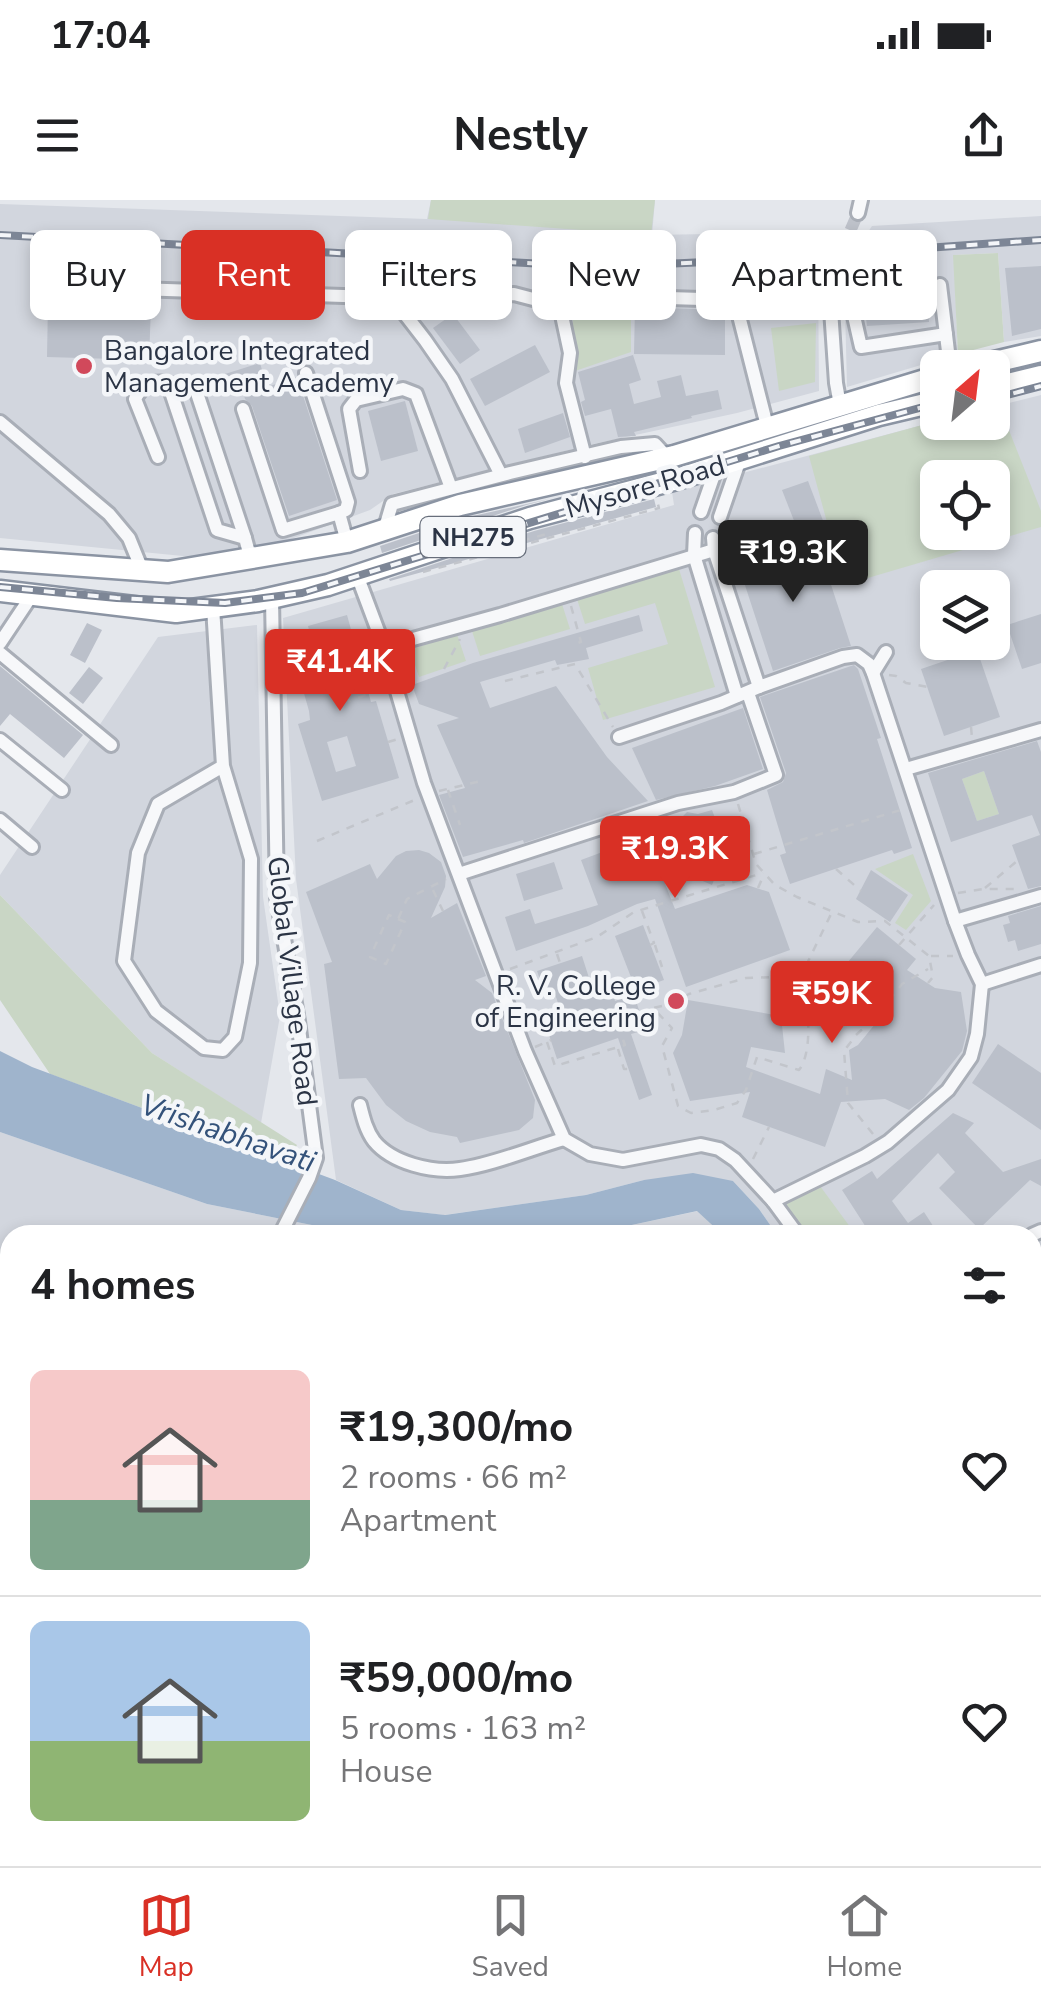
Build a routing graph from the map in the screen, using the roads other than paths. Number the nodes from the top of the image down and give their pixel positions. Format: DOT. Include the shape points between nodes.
graph roads {
  1 [pos="940,285"];
  2 [pos="161,290"];
  3 [pos="512,294"];
  4 [pos="676,298"];
  5 [pos="832,320"];
  6 [pos="855,320"];
  7 [pos="946,334"];
  8 [pos="948,350"];
  9 [pos="1041,351"];
  10 [pos="1010,358"];
  11 [pos="306,373"];
  12 [pos="1041,376"];
  13 [pos="920,382"];
  14 [pos="194,384"];
  15 [pos="1010,384"];
  16 [pos="920,405"];
  17 [pos="840,406"];
  18 [pos="244,409"];
  19 [pos="0,422"];
  20 [pos="767,426"];
  21 [pos="158,457"];
  22 [pos="585,457"];
  23 [pos="667,457"];
  24 [pos="740,460"];
  25 [pos="718,466"];
  26 [pos="360,471"];
  27 [pos="501,475"];
  28 [pos="451,488"];
  29 [pos="339,512"];
  30 [pos="701,512"];
  31 [pos="720,516"];
  32 [pos="283,530"];
  33 [pos="384,530"];
  34 [pos="695,533"];
  35 [pos="246,538"];
  36 [pos="347,542"];
  37 [pos="291,552"];
  38 [pos="694,555"];
  39 [pos="0,560"];
  40 [pos="251,560"];
  41 [pos="142,570"];
  42 [pos="357,576"];
  43 [pos="0,592"];
  44 [pos="32,595"];
  45 [pos="272,598"];
  46 [pos="214,607"];
  47 [pos="0,643"];
  48 [pos="384,647"];
  49 [pos="886,652"];
  50 [pos="0,653"];
  51 [pos="873,672"];
  52 [pos="748,692"];
  53 [pos="1041,730"];
  54 [pos="619,737"];
  55 [pos="0,740"];
  56 [pos="111,745"];
  57 [pos="222,766"];
  58 [pos="906,769"];
  59 [pos="62,790"];
  60 [pos="0,820"];
  61 [pos="32,847"];
  62 [pos="459,874"];
  63 [pos="1041,896"];
  64 [pos="955,921"];
  65 [pos="1041,965"];
  66 [pos="982,984"];
  67 [pos="360,1105"];
  68 [pos="564,1139"];
  69 [pos="773,1201"];
  70 [pos="285,1225"];
  71 [pos="791,1225"];
  1 -- 7 [label="street"];
  2 -- 27 [label="street" via="373,297 401,309 452,378"];
  3 -- 22 [label="street" via="560,306 570,353 566,383"];
  4 -- 20 [label="street" via="736,300"];
  5 -- 17 [label="street"];
  6 -- 7 [label="street" via="861,347"];
  7 -- 8 [label="street"];
  9 -- 10 [label="highway"];
  11 -- 29 [label="street" via="348,502"];
  12 -- 15 [label="highway"];
  13 -- 17 [label="highway, Mysore Road / NH275"];
  14 -- 35 [label="street"];
  16 -- 24 [label="highway, Mysore Road / NH275"];
  17 -- 20 [label="highway, Mysore Road / NH275"];
  18 -- 32 [label="street"];
  19 -- 41 [label="street" via="110,514"];
  20 -- 23 [label="highway, Mysore Road / NH275"];
  21 -- 35 [label="street" via="135,399 154,381 168,383 217,530"];
  22 -- 23 [label="street" via="655,444"];
  22 -- 27 [label="street"];
  23 -- 33 [label="highway, Mysore Road / NH275" via="460,504"];
  24 -- 25 [label="highway, Mysore Road / NH275"];
  24 -- 31 [label="street"];
  25 -- 30 [label="street"];
  25 -- 42 [label="highway, Mysore Road / NH275" via="530,518"];
  26 -- 28 [label="street" via="349,409 356,400 403,389 416,394"];
  27 -- 28 [label="street"];
  28 -- 33 [label="street" via="392,504"];
  29 -- 32 [label="street"];
  29 -- 36 [label="street"];
  32 -- 37 [label="street"];
  33 -- 36 [label="highway, Mysore Road / NH275"];
  34 -- 38 [label="street"];
  35 -- 40 [label="street"];
  36 -- 37 [label="highway, Mysore Road / NH275"];
  37 -- 40 [label="highway, Mysore Road / NH275"];
  38 -- 48 [label="street"];
  38 -- 52 [label="street"];
  38 -- 52 [label="street" via="713,544"];
  39 -- 41 [label="highway, Mysore Road / NH275"];
  40 -- 41 [label="highway, Mysore Road / NH275"];
  42 -- 45 [label="highway, Mysore Road / NH275"];
  42 -- 48 [label="street"];
  43 -- 44 [label="highway, Mysore Road / NH275"];
  44 -- 46 [label="highway, Mysore Road / NH275" via="176,612"];
  44 -- 47 [label="street"];
  45 -- 46 [label="highway, Mysore Road / NH275"];
  45 -- 70 [label="street, Global Village Road" via="277,897 316,1158"];
  46 -- 57 [label="street"];
  48 -- 62 [label="street"];
  49 -- 51 [label="street"];
  50 -- 56 [label="street"];
  51 -- 52 [label="street" via="857,654"];
  51 -- 58 [label="street"];
  52 -- 54 [label="street"];
  52 -- 62 [label="street" via="776,775"];
  53 -- 58 [label="street"];
  55 -- 59 [label="street"];
  57 -- 57 [label="street" via="251,859 250,962 235,1037 223,1050 204,1048 156,1012 124,961 138,853 158,804"];
  58 -- 64 [label="street" via="910,807"];
  60 -- 61 [label="street"];
  62 -- 68 [label="street"];
  63 -- 64 [label="street"];
  64 -- 66 [label="street"];
  65 -- 66 [label="street"];
  66 -- 69 [label="street" via="976,1046 948,1090 888,1142"];
  67 -- 68 [label="street" via="368,1130 386,1152 440,1171"];
  68 -- 69 [label="street" via="590,1154 623,1160 710,1146 728,1154"];
  69 -- 71 [label="street"];
}
